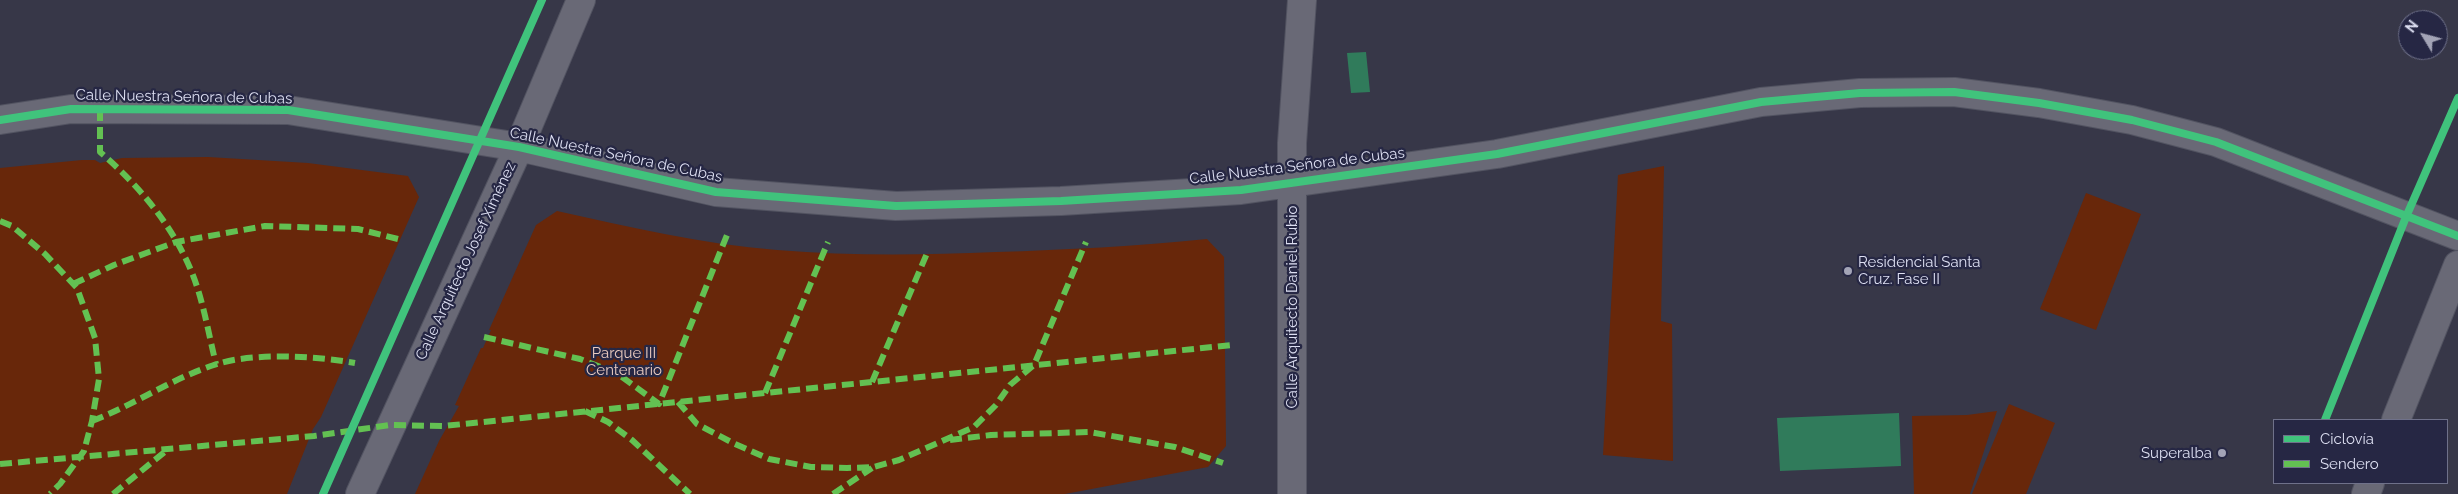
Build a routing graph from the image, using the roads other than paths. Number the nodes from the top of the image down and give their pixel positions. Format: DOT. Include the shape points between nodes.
graph roads {
  1 [pos="581,0"];
  2 [pos="1302,0"];
  3 [pos="0,120"];
  4 [pos="519,147"];
  5 [pos="1291,181"];
  6 [pos="2458,236"];
  7 [pos="2457,272"];
  8 [pos="2396,419"];
  9 [pos="360,494"];
  10 [pos="1292,494"];
  1 -- 4 [label="street, Calle Arquitecto Josef Ximénez"];
  2 -- 5 [label="street, Calle Arquitecto Daniel Rubio"];
  3 -- 4 [label="street, Calle Nuestra Señora de Cubas" via="71,109 288,110"];
  4 -- 5 [label="street, Calle Nuestra Señora de Cubas" via="716,192 896,206 1061,201 1241,190"];
  4 -- 9 [label="street, Calle Arquitecto Josef Ximénez"];
  5 -- 6 [label="street, Calle Nuestra Señora de Cubas" via="1497,154 1761,102 1860,93 1954,92 2132,120 2216,142"];
  5 -- 10 [label="street, Calle Arquitecto Daniel Rubio"];
  7 -- 8 [label="street"];
}
